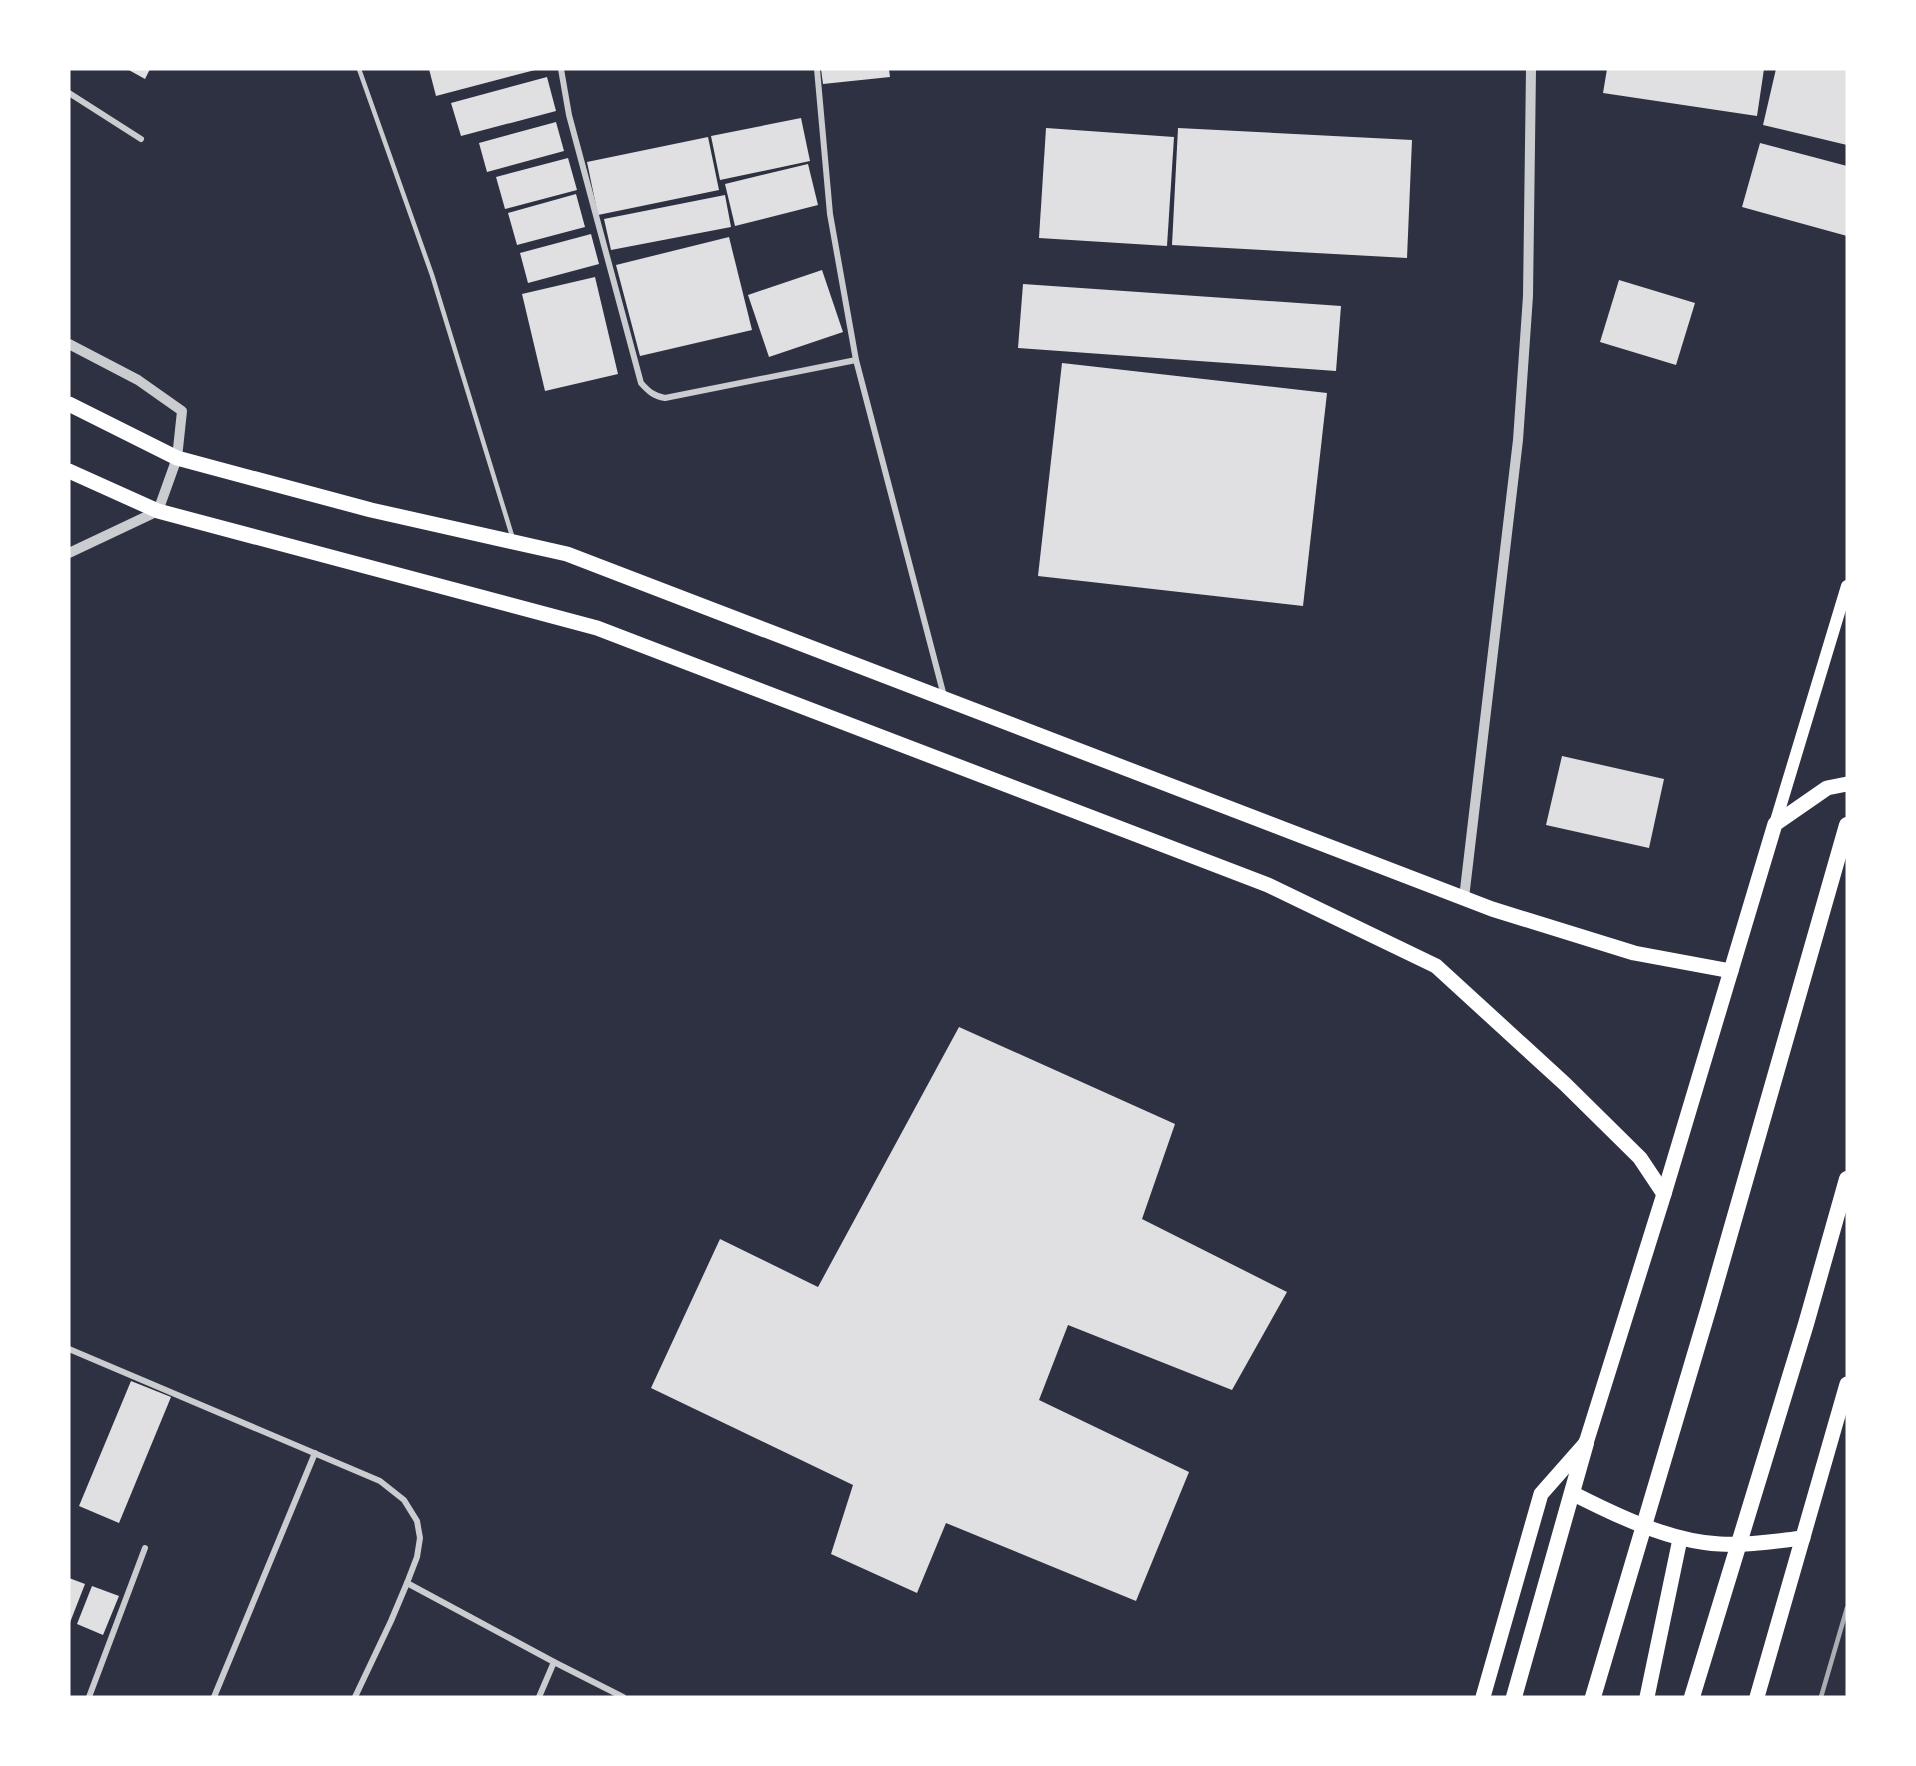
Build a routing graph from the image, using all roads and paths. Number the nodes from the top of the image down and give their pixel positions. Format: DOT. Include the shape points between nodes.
graph roads {
  1 [pos="359,69"];
  2 [pos="561,69"];
  3 [pos="817,69"];
  4 [pos="1531,69"];
  5 [pos="69,93"];
  6 [pos="141,139"];
  7 [pos="69,344"];
  8 [pos="856,360"];
  9 [pos="69,404"];
  10 [pos="177,458"];
  11 [pos="69,471"];
  12 [pos="159,511"];
  13 [pos="513,541"];
  14 [pos="69,553"];
  15 [pos="1847,585"];
  16 [pos="944,699"];
  17 [pos="1847,784"];
  18 [pos="1775,824"];
  19 [pos="1847,825"];
  20 [pos="1464,898"];
  21 [pos="1731,971"];
  22 [pos="1847,1179"];
  23 [pos="1664,1194"];
  24 [pos="69,1349"];
  25 [pos="1847,1384"];
  26 [pos="1586,1443"];
  27 [pos="315,1453"];
  28 [pos="1572,1493"];
  29 [pos="1803,1538"];
  30 [pos="1680,1539"];
  31 [pos="145,1548"];
  32 [pos="407,1583"];
  33 [pos="554,1662"];
  34 [pos="89,1697"];
  35 [pos="214,1697"];
  36 [pos="355,1697"];
  37 [pos="539,1697"];
  38 [pos="623,1697"];
  39 [pos="1482,1697"];
  40 [pos="1514,1697"];
  41 [pos="1593,1697"];
  42 [pos="1647,1697"];
  43 [pos="1692,1697"];
  44 [pos="1757,1697"];
  1 -- 13 [label="lane" via="432,275"];
  2 -- 8 [label="street" via="569,115 641,383 648,391 665,398"];
  3 -- 8 [label="street" via="830,214"];
  4 -- 20 [label="street" via="1528,296 1518,440"];
  5 -- 6 [label="street"];
  7 -- 10 [label="street" via="138,380 182,411"];
  8 -- 16 [label="street"];
  9 -- 10 [label="main road"];
  10 -- 12 [label="street"];
  10 -- 13 [label="main road" via="371,510"];
  11 -- 12 [label="main road"];
  12 -- 14 [label="street"];
  12 -- 23 [label="main road" via="597,628 1268,885 1436,966 1640,1158"];
  13 -- 16 [label="main road" via="567,554"];
  15 -- 18 [label="main road"];
  16 -- 20 [label="main road"];
  17 -- 18 [label="main road" via="1827,788"];
  18 -- 21 [label="main road"];
  19 -- 41 [label="highway"];
  20 -- 21 [label="main road" via="1634,953"];
  21 -- 23 [label="main road"];
  22 -- 43 [label="highway"];
  23 -- 26 [label="main road"];
  24 -- 27 [label="street"];
  25 -- 29 [label="main road"];
  26 -- 28 [label="highway"];
  26 -- 39 [label="main road" via="1541,1494"];
  27 -- 32 [label="street" via="380,1481 404,1500 417,1521 420,1538"];
  27 -- 35 [label="street"];
  28 -- 30 [label="main road"];
  28 -- 40 [label="highway"];
  29 -- 30 [label="main road" via="1720,1544"];
  29 -- 44 [label="main road"];
  30 -- 42 [label="main road"];
  31 -- 34 [label="street"];
  32 -- 33 [label="street"];
  32 -- 36 [label="street"];
  33 -- 37 [label="street"];
  33 -- 38 [label="street"];
}
